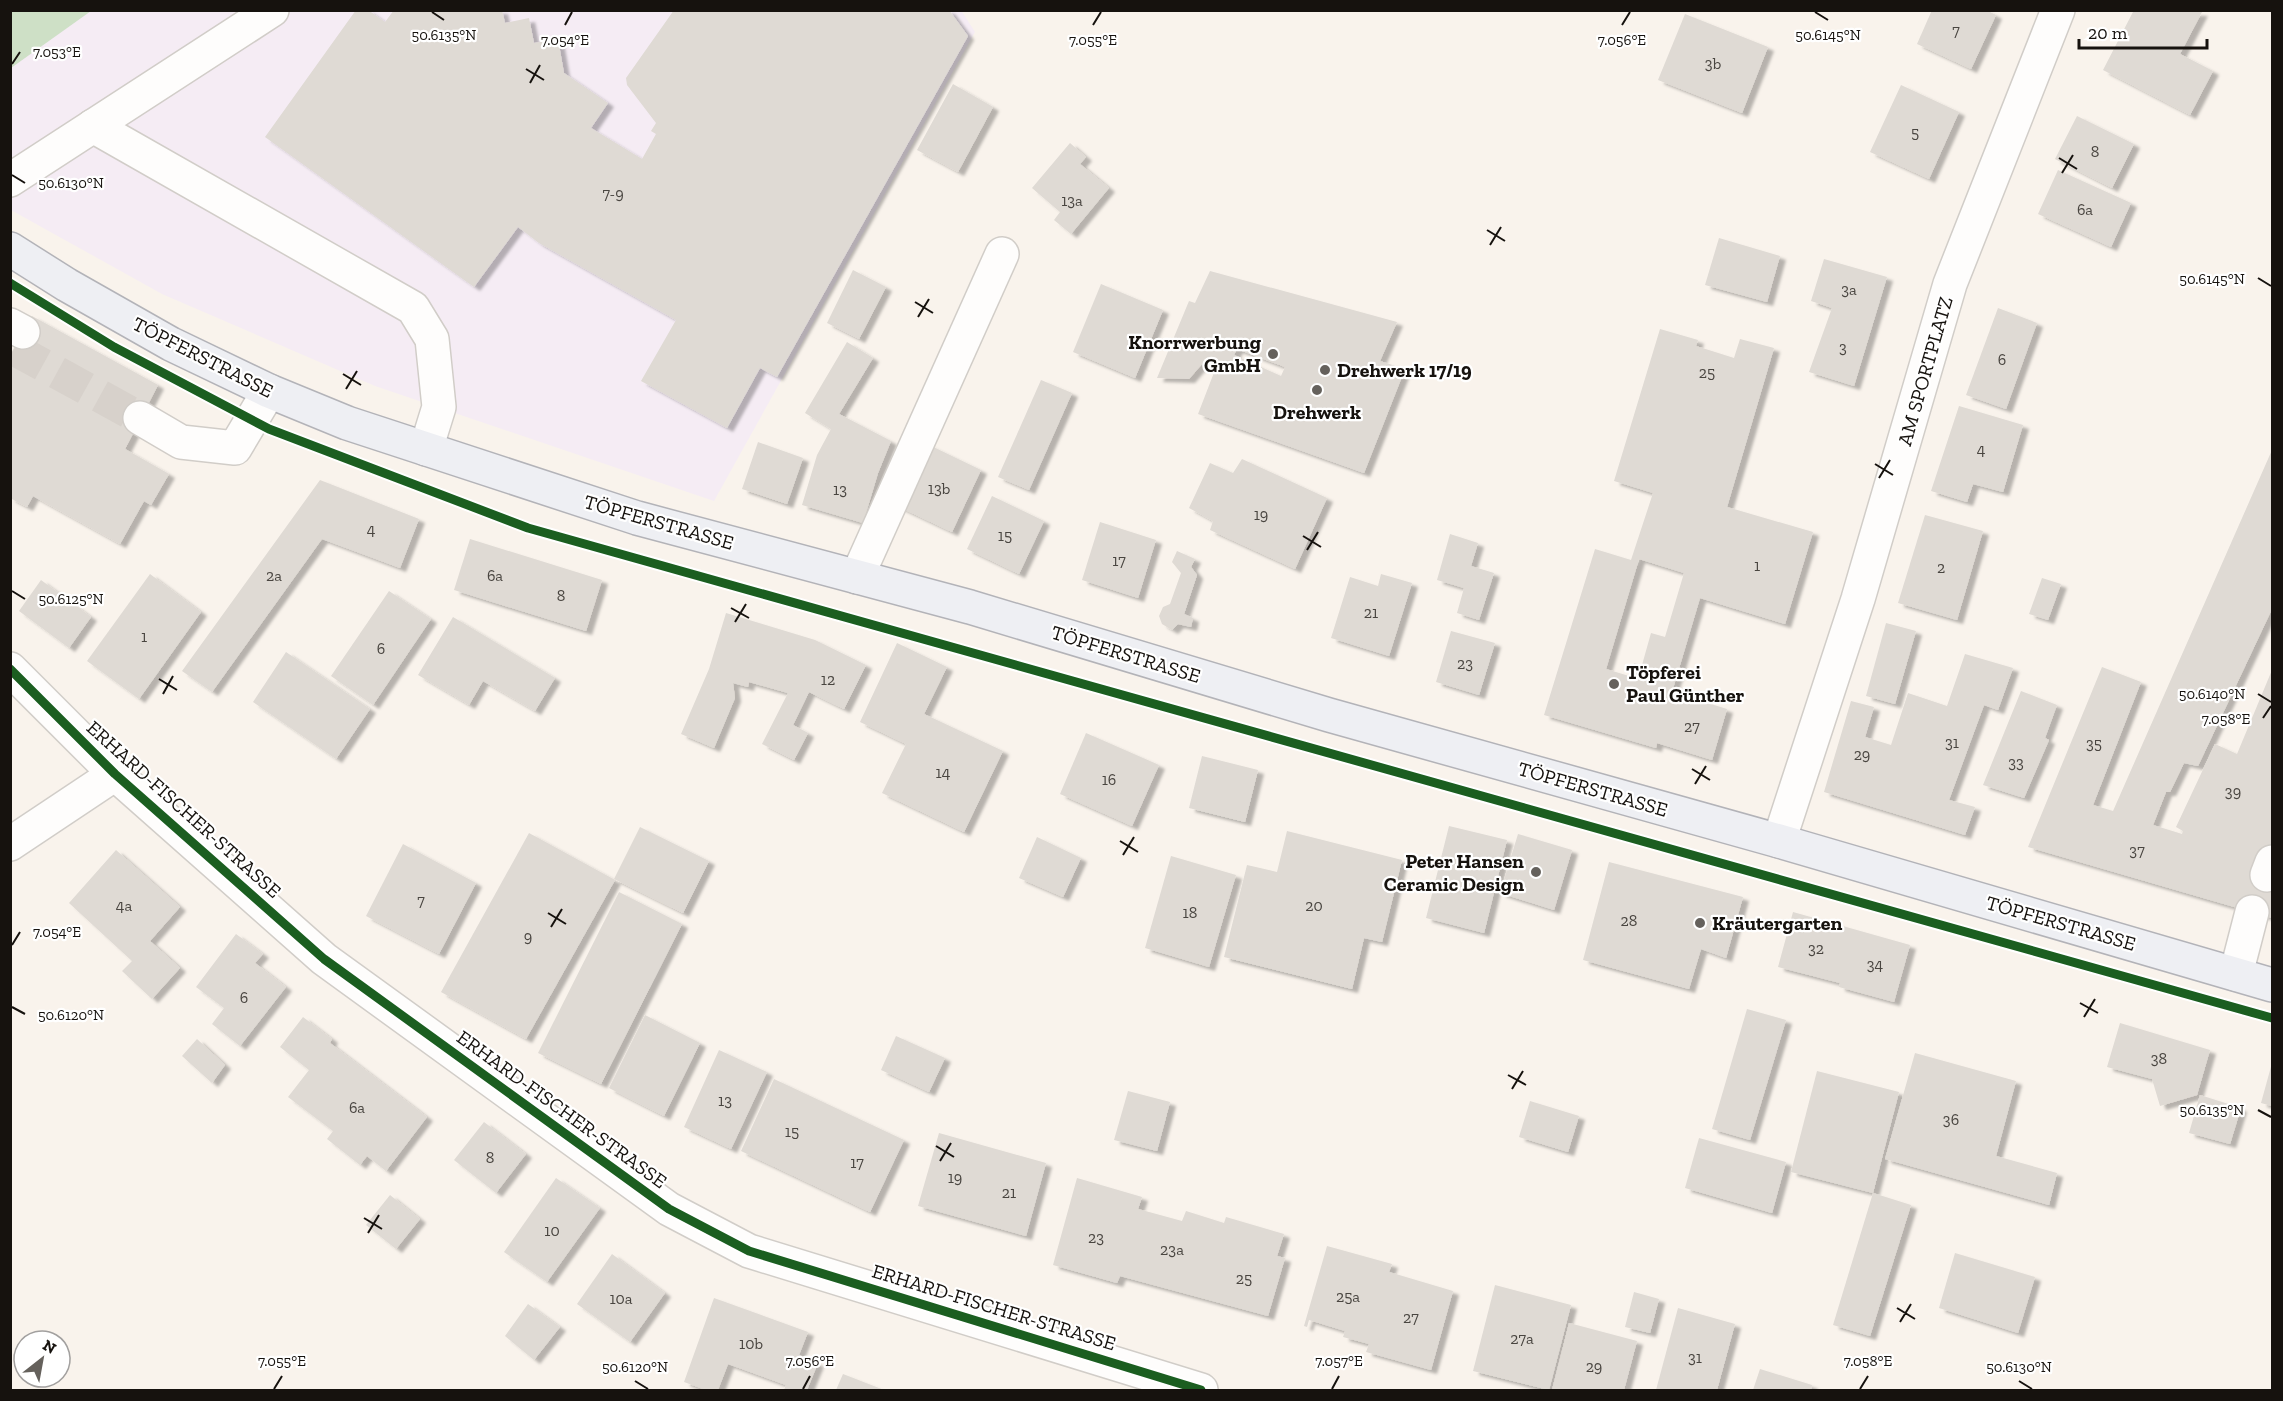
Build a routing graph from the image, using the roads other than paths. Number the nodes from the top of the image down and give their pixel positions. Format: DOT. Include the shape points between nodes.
graph roads {
  1 [pos="272,10"];
  2 [pos="2058,10"];
  3 [pos="93,126"];
  4 [pos="10,180"];
  5 [pos="1002,254"];
  6 [pos="14,259"];
  7 [pos="269,391"];
  8 [pos="144,410"];
  9 [pos="426,449"];
  10 [pos="857,577"];
  11 [pos="10,669"];
  12 [pos="114,774"];
  13 [pos="1779,841"];
  14 [pos="10,844"];
  15 [pos="2252,912"];
  16 [pos="2236,974"];
  17 [pos="2272,984"];
  18 [pos="1201,1390"];
  1 -- 3 [label="street"];
  2 -- 13 [label="street, AM SPORTPLATZ" via="1950,284 1858,599"];
  3 -- 4 [label="street"];
  3 -- 9 [label="street" via="413,308 432,339 439,407"];
  5 -- 10 [label="street"];
  6 -- 7 [label="main road, TÖPFERSTRASSE" via="171,344"];
  7 -- 8 [label="street" via="235,448 181,442"];
  7 -- 9 [label="main road, TÖPFERSTRASSE" via="346,423"];
  9 -- 10 [label="main road, TÖPFERSTRASSE" via="637,518"];
  10 -- 13 [label="main road, TÖPFERSTRASSE"];
  11 -- 12 [label="street, ERHARD-FISCHER-STRASSE"];
  12 -- 14 [label="street"];
  12 -- 18 [label="street, ERHARD-FISCHER-STRASSE" via="324,959 669,1209 749,1251"];
  13 -- 16 [label="main road, TÖPFERSTRASSE"];
  15 -- 16 [label="street"];
  16 -- 17 [label="main road, TÖPFERSTRASSE"];
}
